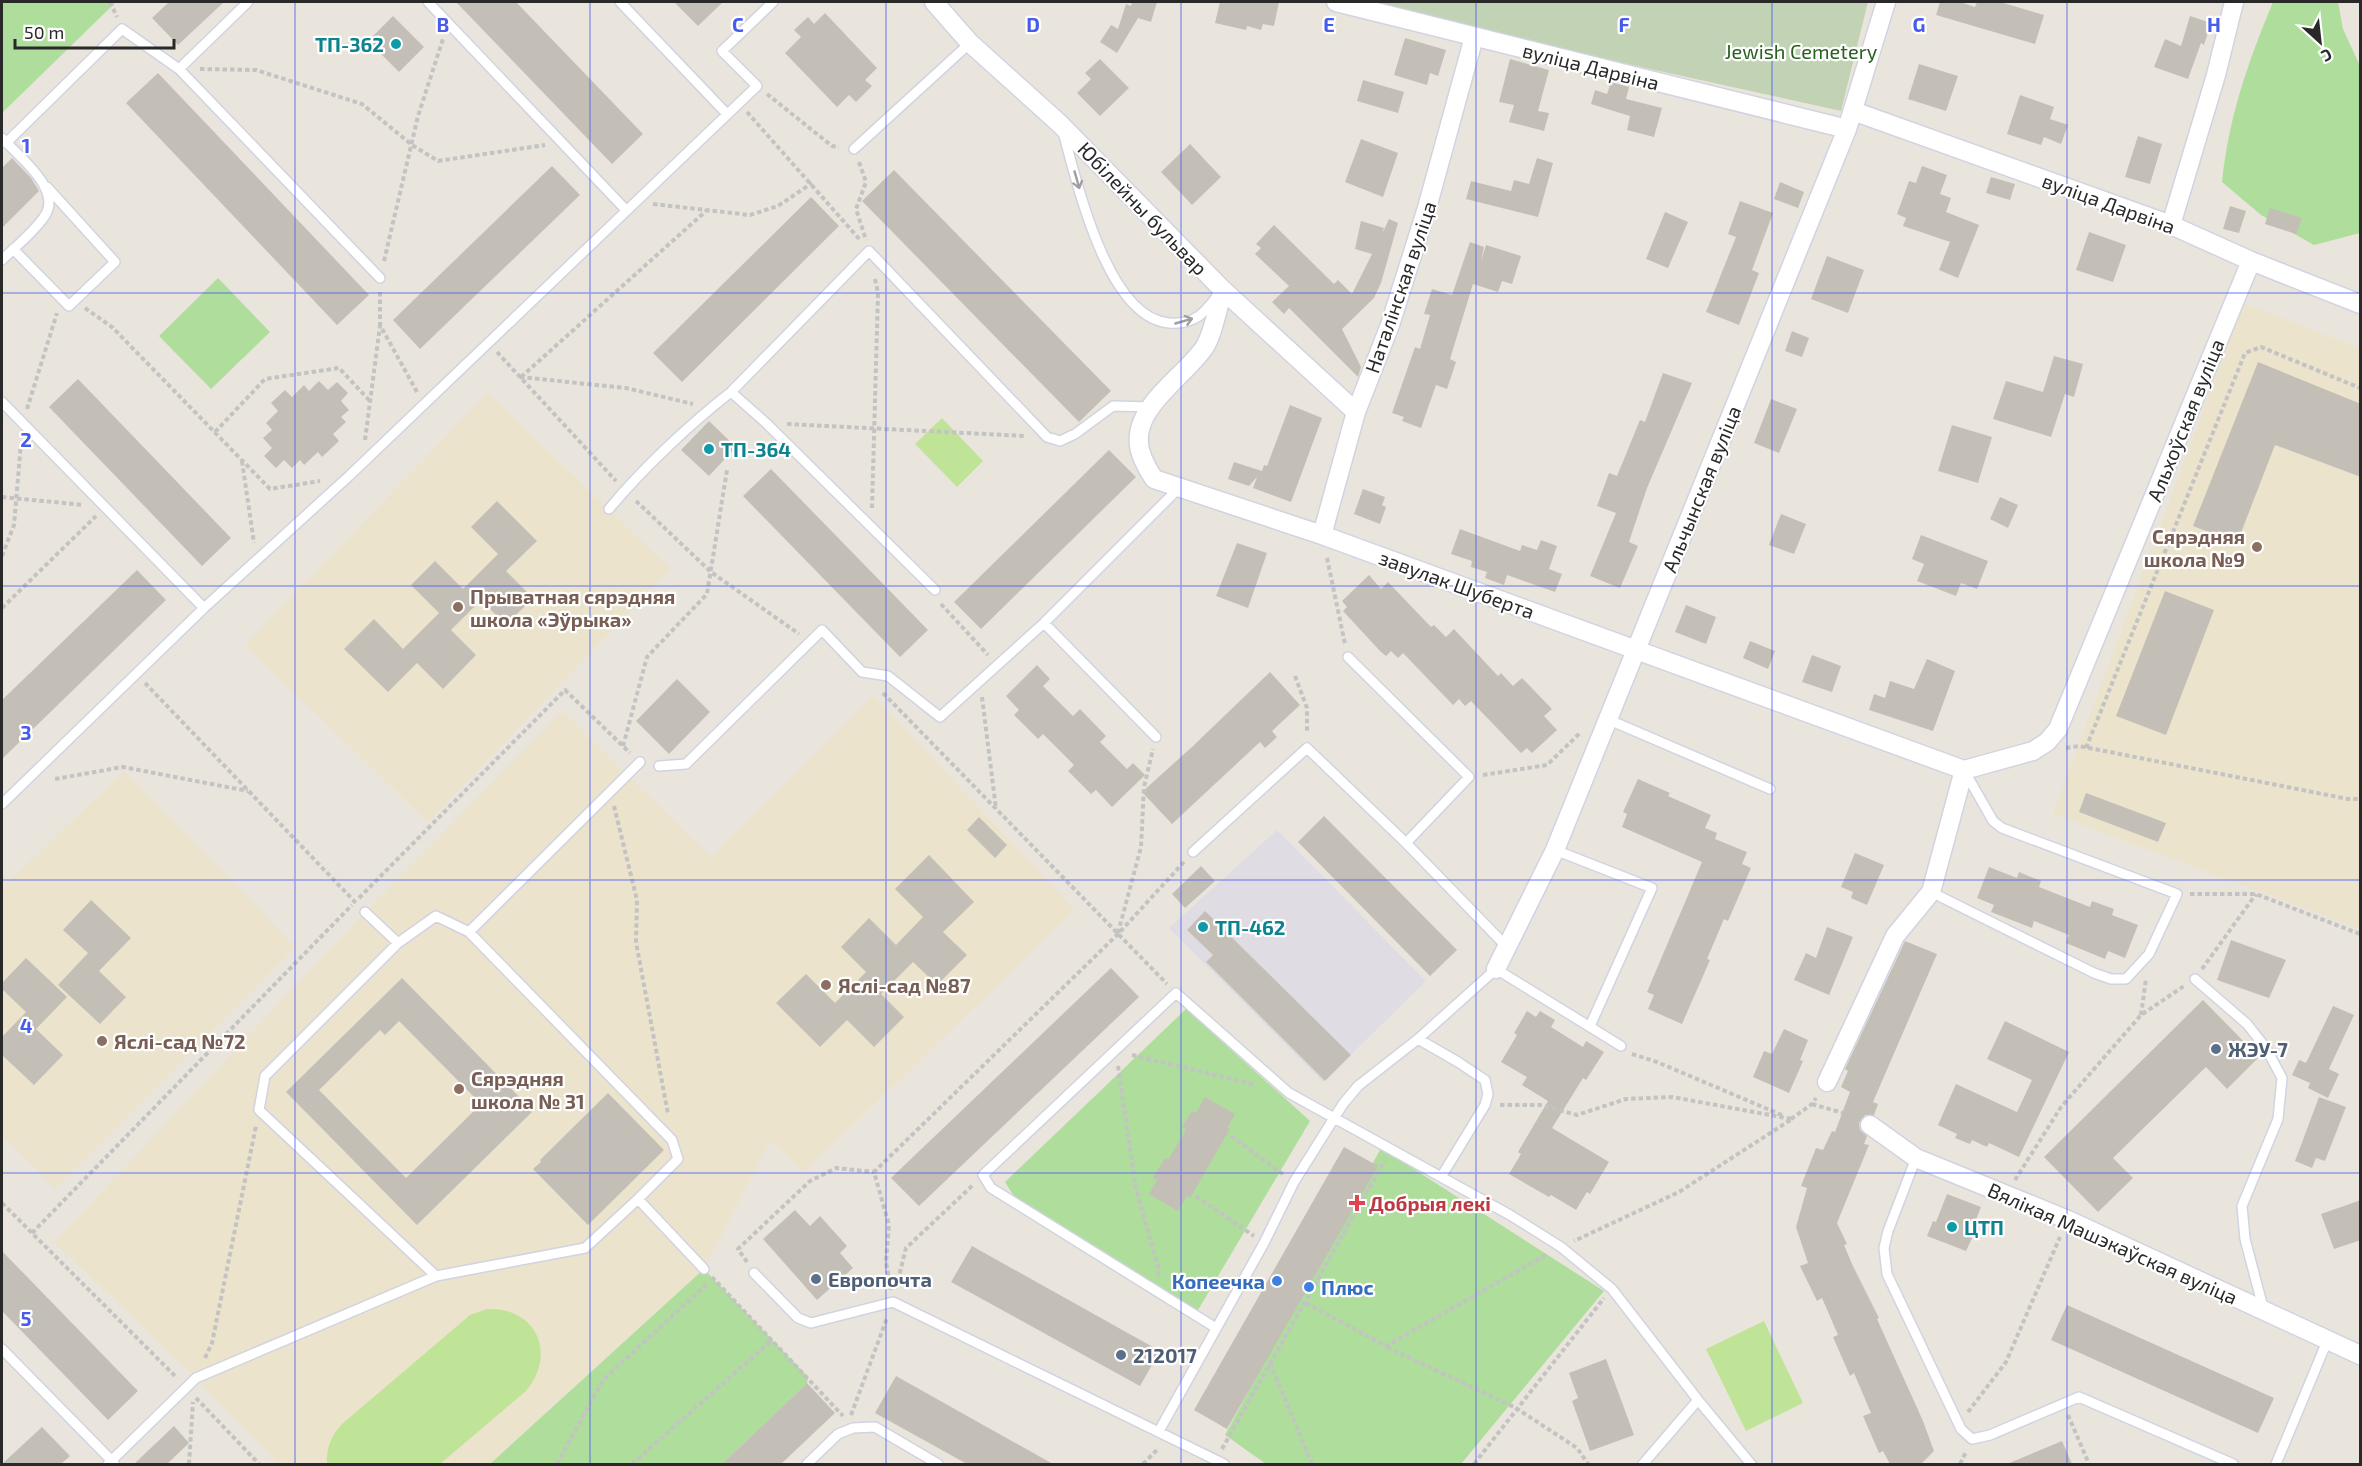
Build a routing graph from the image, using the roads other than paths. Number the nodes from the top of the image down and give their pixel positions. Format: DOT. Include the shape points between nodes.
graph roads {
  1 [pos="248,2"];
  2 [pos="428,2"];
  3 [pos="620,2"];
  4 [pos="773,2"];
  5 [pos="934,2"];
  6 [pos="1336,2"];
  7 [pos="1886,2"];
  8 [pos="2234,2"];
  9 [pos="1474,37"];
  10 [pos="970,43"];
  11 [pos="179,69"];
  12 [pos="1853,111"];
  13 [pos="727,114"];
  14 [pos="1060,124"];
  15 [pos="1847,129"];
  16 [pos="4,141"];
  17 [pos="854,149"];
  18 [pos="47,187"];
  19 [pos="626,210"];
  20 [pos="2171,225"];
  21 [pos="13,249"];
  22 [pos="2,260"];
  23 [pos="2250,261"];
  24 [pos="380,278"];
  25 [pos="1223,290"];
  26 [pos="2361,304"];
  27 [pos="731,392"];
  28 [pos="2,402"];
  29 [pos="1151,407"];
  30 [pos="1356,412"];
  31 [pos="1179,488"];
  32 [pos="609,509"];
  33 [pos="1322,535"];
  34 [pos="935,590"];
  35 [pos="204,608"];
  36 [pos="1044,623"];
  37 [pos="1635,650"];
  38 [pos="1348,657"];
  39 [pos="1607,719"];
  40 [pos="1156,737"];
  41 [pos="640,762"];
  42 [pos="659,766"];
  43 [pos="1964,770"];
  44 [pos="1770,789"];
  45 [pos="2,804"];
  46 [pos="1406,843"];
  47 [pos="1555,850"];
  48 [pos="1193,852"];
  49 [pos="1931,892"];
  50 [pos="365,912"];
  51 [pos="469,932"];
  52 [pos="398,943"];
  53 [pos="1507,946"];
  54 [pos="1496,969"];
  55 [pos="2195,979"];
  56 [pos="1590,1026"];
  57 [pos="1418,1040"];
  58 [pos="1621,1046"];
  59 [pos="1827,1082"];
  60 [pos="1334,1119"];
  61 [pos="1870,1125"];
  62 [pos="1916,1158"];
  63 [pos="1441,1177"];
  64 [pos="638,1199"];
  65 [pos="704,1269"];
  66 [pos="754,1273"];
  67 [pos="436,1276"];
  68 [pos="2264,1311"];
  69 [pos="1216,1328"];
  70 [pos="2328,1339"];
  71 [pos="2,1349"];
  72 [pos="2361,1355"];
  73 [pos="1698,1400"];
  74 [pos="1159,1431"];
  75 [pos="112,1463"];
  76 [pos="1217,1463"];
  77 [pos="807,1464"];
  78 [pos="938,1464"];
  79 [pos="1643,1464"];
  80 [pos="1751,1464"];
  81 [pos="2232,1464"];
  82 [pos="2276,1464"];
  1 -- 11 [label="lane"];
  2 -- 19 [label="lane"];
  3 -- 13 [label="lane"];
  4 -- 13 [label="lane" via="722,51 757,86"];
  5 -- 10 [label="street, Юбілейны бульвар"];
  6 -- 9 [label="street, вуліца Дарвіна"];
  7 -- 12 [label="street, Альчынская вуліца"];
  8 -- 20 [label="street"];
  9 -- 15 [label="street, вуліца Дарвіна"];
  9 -- 30 [label="street, Наталінская вуліца" via="1427,208 1390,325"];
  10 -- 14 [label="street, Юбілейны бульвар"];
  10 -- 17 [label="lane"];
  11 -- 16 [label="lane" via="122,29"];
  11 -- 24 [label="lane"];
  12 -- 15 [label="street, Альчынская вуліца"];
  12 -- 20 [label="street, вуліца Дарвіна"];
  13 -- 19 [label="lane"];
  14 -- 25 [label="street, Юбілейны бульвар"];
  14 -- 25 [label="lane, one-way" via="1089,223 1114,279 1129,300 1160,323 1180,324 1199,316"];
  15 -- 37 [label="street, Альчынская вуліца"];
  16 -- 18 [label="lane"];
  18 -- 21 [label="lane" via="50,203 46,216"];
  18 -- 21 [label="lane" via="115,262 69,306"];
  19 -- 35 [label="lane" via="348,477"];
  20 -- 23 [label="street, вуліца Дарвіна"];
  21 -- 22 [label="lane"];
  23 -- 26 [label="street, вуліца Дарвіна"];
  23 -- 43 [label="street, Альхоўская вуліца" via="2058,729 2033,751"];
  25 -- 29 [label="street, завулак Шуберта" via="1205,347"];
  25 -- 30 [label="street, Юбілейны бульвар"];
  27 -- 29 [label="lane" via="869,251 1047,437 1060,441 1075,434 1113,406"];
  27 -- 32 [label="lane" via="624,490"];
  27 -- 34 [label="lane"];
  28 -- 35 [label="lane"];
  29 -- 31 [label="street, завулак Шуберта" via="1139,426 1142,458 1154,479"];
  30 -- 33 [label="street, Наталінская вуліца"];
  31 -- 33 [label="street, завулак Шуберта"];
  31 -- 36 [label="lane"];
  33 -- 37 [label="street, завулак Шуберта"];
  35 -- 45 [label="lane"];
  36 -- 40 [label="lane"];
  36 -- 42 [label="lane" via="940,717 888,676 862,672 822,630 686,764"];
  37 -- 39 [label="street, Альчынская вуліца"];
  37 -- 43 [label="street, завулак Шуберта"];
  38 -- 46 [label="lane" via="1469,777"];
  39 -- 44 [label="lane"];
  39 -- 47 [label="street, Альчынская вуліца"];
  41 -- 51 [label="lane"];
  43 -- 49 [label="street"];
  43 -- 49 [label="lane" via="1993,821 2002,828 2177,894 2149,954 2126,979 2111,979"];
  46 -- 48 [label="lane" via="1307,748"];
  46 -- 53 [label="lane"];
  47 -- 53 [label="street, Альчынская вуліца"];
  47 -- 56 [label="lane" via="1652,888"];
  49 -- 59 [label="street" via="1895,936"];
  50 -- 52 [label="lane"];
  51 -- 52 [label="lane" via="436,916"];
  51 -- 64 [label="lane" via="672,1140 678,1159"];
  52 -- 67 [label="lane" via="265,1077 259,1110"];
  53 -- 54 [label="street, Альчынская вуліца"];
  54 -- 56 [label="lane"];
  54 -- 57 [label="lane"];
  55 -- 68 [label="lane" via="2247,1024 2282,1078 2278,1119 2242,1206 2245,1239"];
  56 -- 58 [label="lane"];
  57 -- 60 [label="lane" via="1358,1086"];
  57 -- 63 [label="lane" via="1485,1080 1488,1094"];
  60 -- 63 [label="lane"];
  60 -- 69 [label="lane" via="1294,1182"];
  60 -- 69 [label="lane" via="1289,1093 1176,993 984,1175 991,1188"];
  61 -- 62 [label="street, Вялікая Машэкаўская вуліца"];
  62 -- 68 [label="street, Вялікая Машэкаўская вуліца" via="2068,1220"];
  62 -- 81 [label="lane" via="1888,1231 1884,1248 1887,1274 1961,1430 1972,1439 1990,1435 2079,1397"];
  63 -- 73 [label="lane" via="1561,1247 1612,1288"];
  64 -- 65 [label="lane"];
  64 -- 67 [label="lane" via="585,1248"];
  66 -- 74 [label="lane" via="798,1318 811,1323 893,1302"];
  67 -- 75 [label="lane" via="196,1378"];
  68 -- 70 [label="street, Вялікая Машэкаўская вуліца"];
  69 -- 74 [label="lane"];
  70 -- 72 [label="street, Вялікая Машэкаўская вуліца"];
  70 -- 82 [label="lane"];
  71 -- 75 [label="lane"];
  73 -- 79 [label="lane"];
  73 -- 80 [label="lane"];
  74 -- 76 [label="lane"];
  77 -- 78 [label="lane" via="838,1434 853,1428 874,1427"];
}
